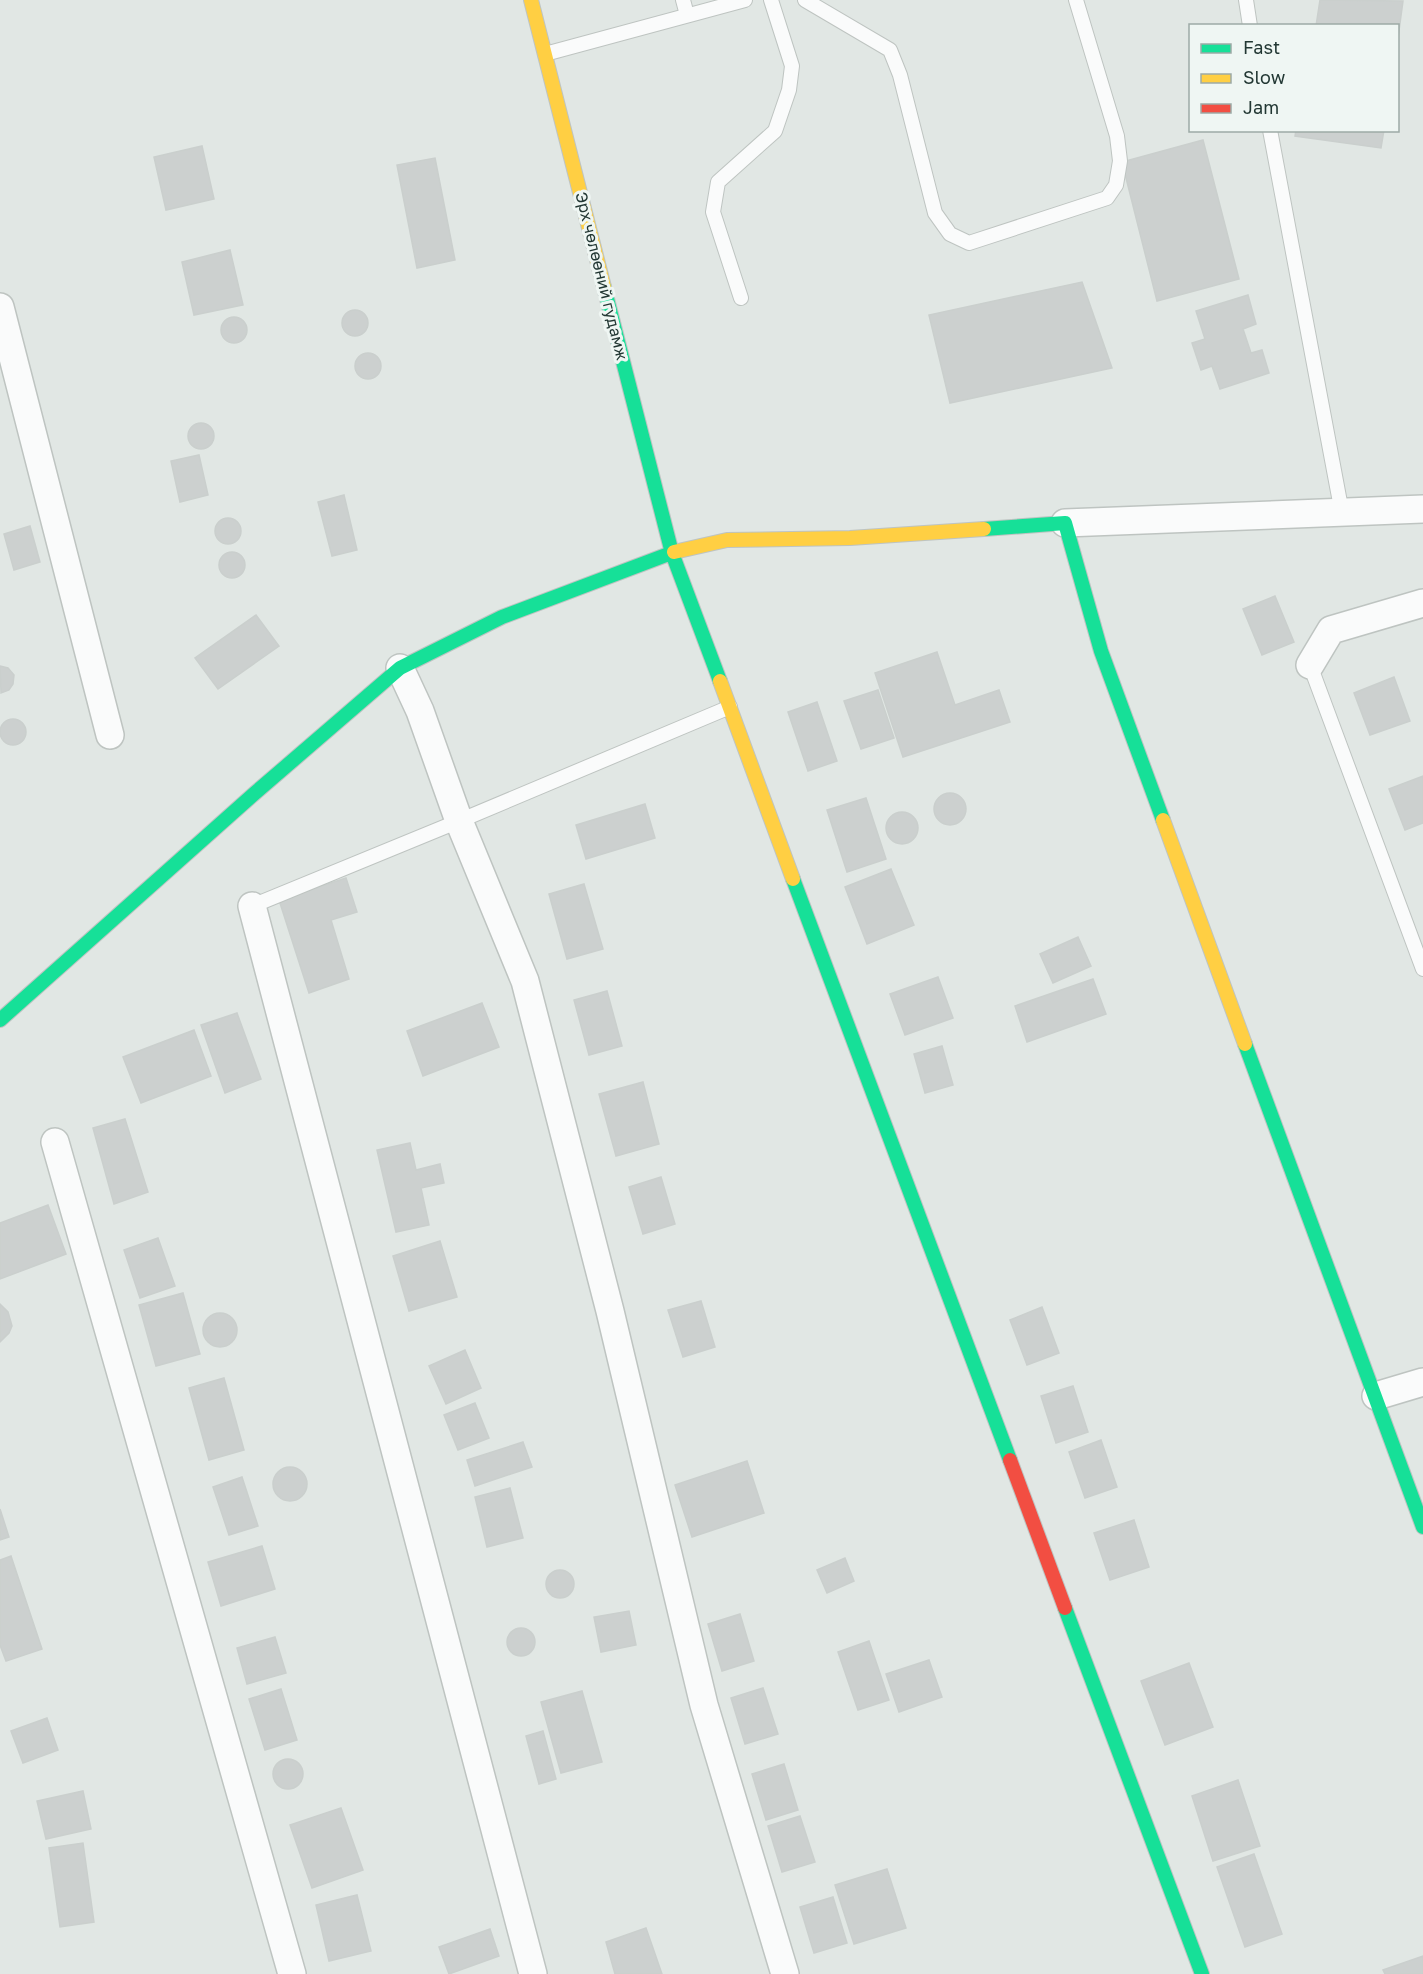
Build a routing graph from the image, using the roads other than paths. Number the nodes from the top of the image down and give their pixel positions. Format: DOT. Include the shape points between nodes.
graph roads {
  1 [pos="531,0"];
  2 [pos="683,0"];
  3 [pos="744,0"];
  4 [pos="771,0"];
  5 [pos="805,0"];
  6 [pos="1076,0"];
  7 [pos="1246,0"];
  8 [pos="687,15"];
  9 [pos="1250,24"];
  10 [pos="545,54"];
  11 [pos="1269,132"];
  12 [pos="741,298"];
  13 [pos="0,307"];
  14 [pos="1423,509"];
  15 [pos="1342,513"];
  16 [pos="1065,523"];
  17 [pos="672,553"];
  18 [pos="1423,603"];
  19 [pos="1310,664"];
  20 [pos="400,668"];
  21 [pos="730,707"];
  22 [pos="110,735"];
  23 [pos="459,821"];
  24 [pos="252,906"];
  25 [pos="1423,969"];
  26 [pos="0,1020"];
  27 [pos="55,1142"];
  28 [pos="1423,1382"];
  29 [pos="1376,1396"];
  30 [pos="1423,1527"];
  31 [pos="292,1974"];
  32 [pos="533,1974"];
  33 [pos="785,1974"];
  34 [pos="1202,1974"];
  1 -- 10 [label="street, Эрх чөлөөний гудамж"];
  2 -- 8 [label="lane"];
  3 -- 8 [label="lane"];
  4 -- 12 [label="lane" via="792,66 789,90 775,131 718,182 713,212"];
  5 -- 6 [label="lane" via="890,50 935,213 950,234 969,243 1107,198 1116,186 1120,161 1117,136"];
  7 -- 9 [label="lane"];
  8 -- 10 [label="lane"];
  10 -- 17 [label="street, Эрх чөлөөний гудамж"];
  11 -- 15 [label="lane"];
  13 -- 22 [label="street"];
  14 -- 15 [label="street"];
  15 -- 16 [label="street"];
  16 -- 17 [label="street" via="850,538 727,540"];
  16 -- 29 [label="street" via="1101,651"];
  17 -- 20 [label="street" via="502,617"];
  17 -- 21 [label="street, Эрх чөлөөний гудамж"];
  18 -- 19 [label="street" via="1331,630"];
  19 -- 25 [label="lane"];
  20 -- 23 [label="street" via="420,711"];
  20 -- 26 [label="street"];
  21 -- 23 [label="lane"];
  21 -- 34 [label="street, Эрх чөлөөний гудамж"];
  23 -- 24 [label="lane"];
  23 -- 33 [label="street" via="525,981 610,1311 704,1705"];
  24 -- 32 [label="street"];
  27 -- 31 [label="street"];
  28 -- 29 [label="street"];
  29 -- 30 [label="street"];
}
